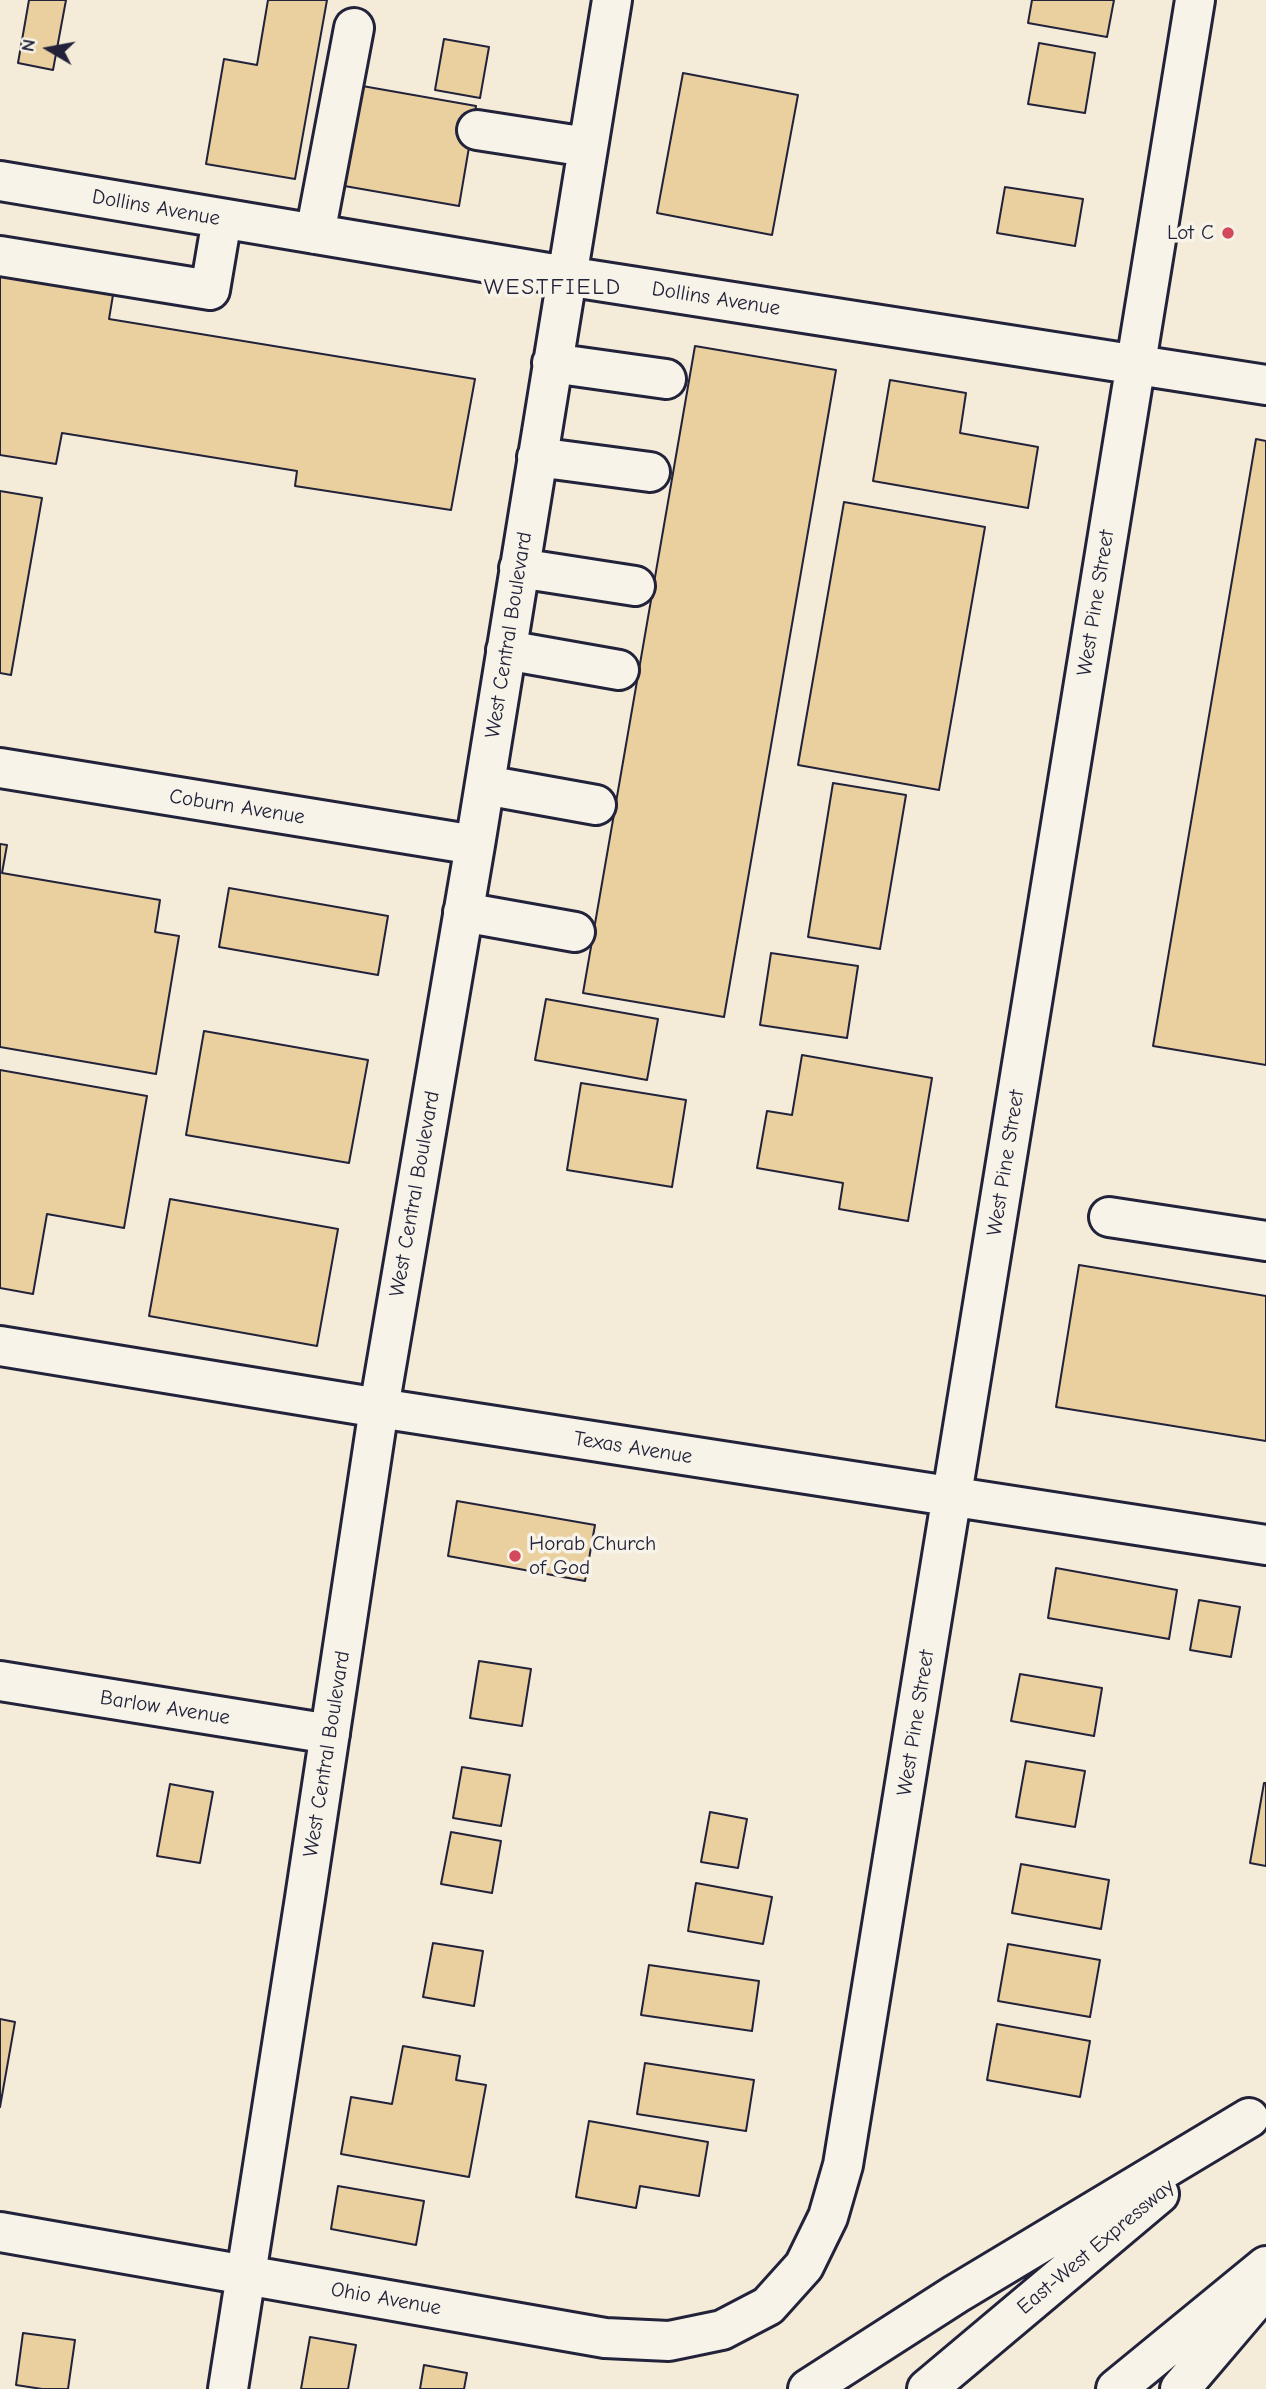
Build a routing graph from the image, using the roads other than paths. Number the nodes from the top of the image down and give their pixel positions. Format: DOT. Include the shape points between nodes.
graph roads {
  1 [pos="612,0"];
  2 [pos="1195,0"];
  3 [pos="354,28"];
  4 [pos="477,130"];
  5 [pos="587,147"];
  6 [pos="0,181"];
  7 [pos="222,219"];
  8 [pos="315,234"];
  9 [pos="0,256"];
  10 [pos="566,275"];
  11 [pos="552,363"];
  12 [pos="1134,363"];
  13 [pos="666,379"];
  14 [pos="1266,385"];
  15 [pos="537,457"];
  16 [pos="650,472"];
  17 [pos="519,568"];
  18 [pos="635,586"];
  19 [pos="506,650"];
  20 [pos="619,670"];
  21 [pos="0,768"];
  22 [pos="485,785"];
  23 [pos="596,805"];
  24 [pos="475,845"];
  25 [pos="463,912"];
  26 [pos="575,932"];
  27 [pos="1109,1217"];
  28 [pos="1266,1241"];
  29 [pos="0,1346"];
  30 [pos="379,1408"];
  31 [pos="953,1497"];
  32 [pos="1266,1545"];
  33 [pos="0,1681"];
  34 [pos="330,1734"];
  35 [pos="1258,2112"];
  36 [pos="0,2232"];
  37 [pos="1266,2266"];
  38 [pos="247,2274"];
  39 [pos="1266,2288"];
  40 [pos="768,2306"];
  41 [pos="228,2389"];
  42 [pos="808,2389"];
  43 [pos="926,2389"];
  44 [pos="1116,2389"];
  45 [pos="1180,2389"];
  1 -- 5 [label="main road, West Central Boulevard"];
  2 -- 12 [label="main road, West Pine Street"];
  3 -- 8 [label="main road"];
  4 -- 5 [label="main road"];
  5 -- 10 [label="main road, West Central Boulevard"];
  6 -- 7 [label="main road, Dollins Avenue"];
  7 -- 8 [label="main road, Dollins Avenue"];
  7 -- 9 [label="main road" via="211,290"];
  8 -- 10 [label="main road, Dollins Avenue"];
  10 -- 11 [label="main road, West Central Boulevard"];
  10 -- 12 [label="main road, Dollins Avenue"];
  11 -- 13 [label="main road"];
  11 -- 15 [label="main road, West Central Boulevard"];
  12 -- 14 [label="main road, Dollins Avenue"];
  12 -- 31 [label="main road, West Pine Street"];
  15 -- 16 [label="main road"];
  15 -- 17 [label="main road, West Central Boulevard"];
  17 -- 18 [label="main road"];
  17 -- 19 [label="main road, West Central Boulevard"];
  19 -- 20 [label="main road"];
  19 -- 22 [label="main road, West Central Boulevard"];
  21 -- 24 [label="main road, Coburn Avenue"];
  22 -- 23 [label="main road"];
  22 -- 24 [label="main road, West Central Boulevard"];
  24 -- 25 [label="main road, West Central Boulevard"];
  25 -- 26 [label="main road"];
  25 -- 30 [label="main road, West Central Boulevard"];
  27 -- 28 [label="main road"];
  29 -- 30 [label="main road, Texas Avenue"];
  30 -- 31 [label="main road, Texas Avenue"];
  30 -- 34 [label="main road, West Central Boulevard"];
  31 -- 32 [label="main road, Texas Avenue"];
  31 -- 40 [label="main road, West Pine Street" via="843,2165 828,2217 804,2266"];
  33 -- 34 [label="main road, Barlow Avenue"];
  34 -- 38 [label="main road, West Central Boulevard"];
  35 -- 42 [label="main road"];
  35 -- 43 [label="main road, East-West Expressway"];
  36 -- 38 [label="main road, Ohio Avenue"];
  37 -- 44 [label="main road"];
  38 -- 40 [label="main road, Ohio Avenue" via="605,2338 669,2341 722,2330"];
  38 -- 41 [label="main road, West Central Boulevard"];
  39 -- 45 [label="main road"];
}
